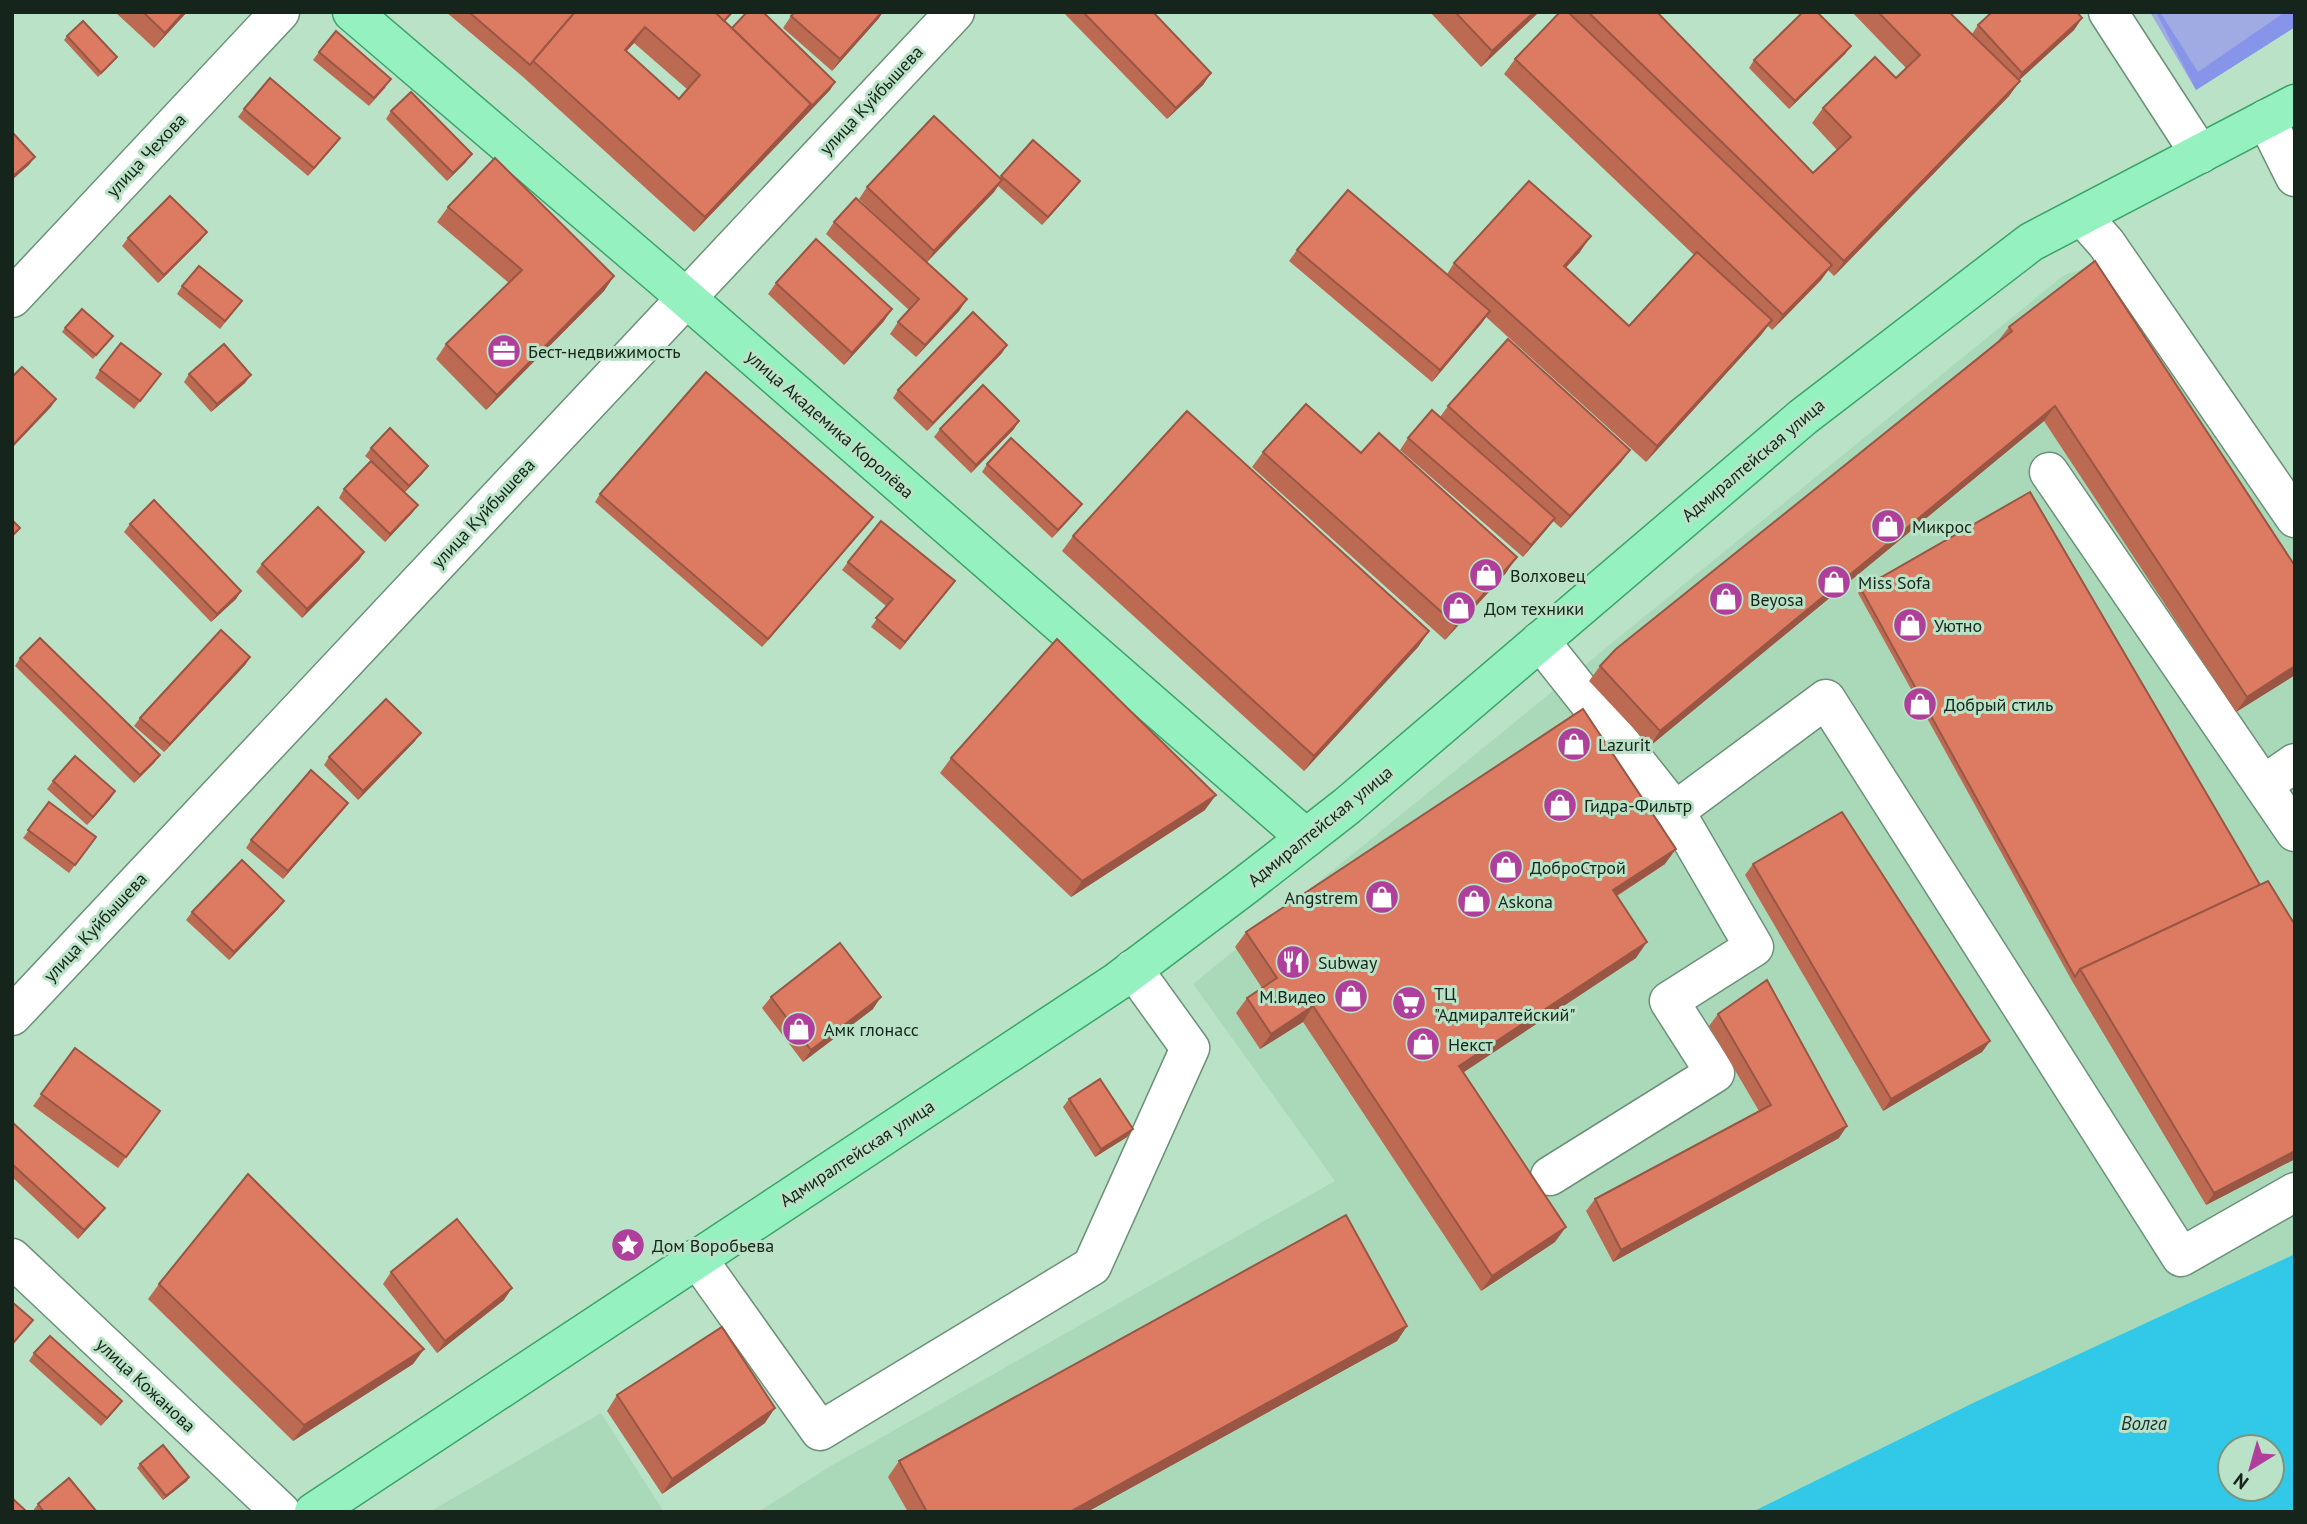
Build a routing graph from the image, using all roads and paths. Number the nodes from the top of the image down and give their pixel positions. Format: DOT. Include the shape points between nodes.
graph roads {
  1 [pos="280,12"];
  2 [pos="352,12"];
  3 [pos="955,12"];
  4 [pos="2108,12"];
  5 [pos="2280,112"];
  6 [pos="2200,154"];
  7 [pos="2295,177"];
  8 [pos="2082,216"];
  9 [pos="12,298"];
  10 [pos="685,298"];
  11 [pos="2049,472"];
  12 [pos="2295,518"];
  13 [pos="1540,641"];
  14 [pos="2295,763"];
  15 [pos="2263,785"];
  16 [pos="1675,811"];
  17 [pos="2295,832"];
  18 [pos="1306,838"];
  19 [pos="1133,969"];
  20 [pos="12,1016"];
  21 [pos="1549,1176"];
  22 [pos="2295,1192"];
  23 [pos="12,1258"];
  24 [pos="697,1258"];
  25 [pos="281,1512"];
  26 [pos="314,1512"];
  1 -- 9 [label="street, улица Чехова"];
  2 -- 10 [label="main road, улица Академика Королёва"];
  3 -- 10 [label="street, улица Куйбышева"];
  4 -- 6 [label="street"];
  5 -- 6 [label="main road, Адмиралтейская улица"];
  5 -- 7 [label="street"];
  6 -- 8 [label="main road, Адмиралтейская улица"];
  8 -- 12 [label="street" via="2106,243"];
  8 -- 13 [label="main road, Адмиралтейская улица" via="2031,242 1803,416"];
  10 -- 18 [label="main road, улица Академика Королёва"];
  10 -- 20 [label="street, улица Куйбышева"];
  11 -- 15 [label="street"];
  13 -- 16 [label="street"];
  13 -- 18 [label="main road, Адмиралтейская улица"];
  14 -- 15 [label="street"];
  15 -- 17 [label="street"];
  16 -- 21 [label="street" via="1754,947 1669,1002 1715,1073"];
  16 -- 22 [label="street" via="1826,699 2180,1257"];
  18 -- 19 [label="main road, Адмиралтейская улица"];
  19 -- 24 [label="main road, Адмиралтейская улица"];
  19 -- 24 [label="street" via="1190,1048 1092,1266 820,1431"];
  23 -- 25 [label="street, улица Кожанова"];
  24 -- 26 [label="main road, Адмиралтейская улица"];
}
